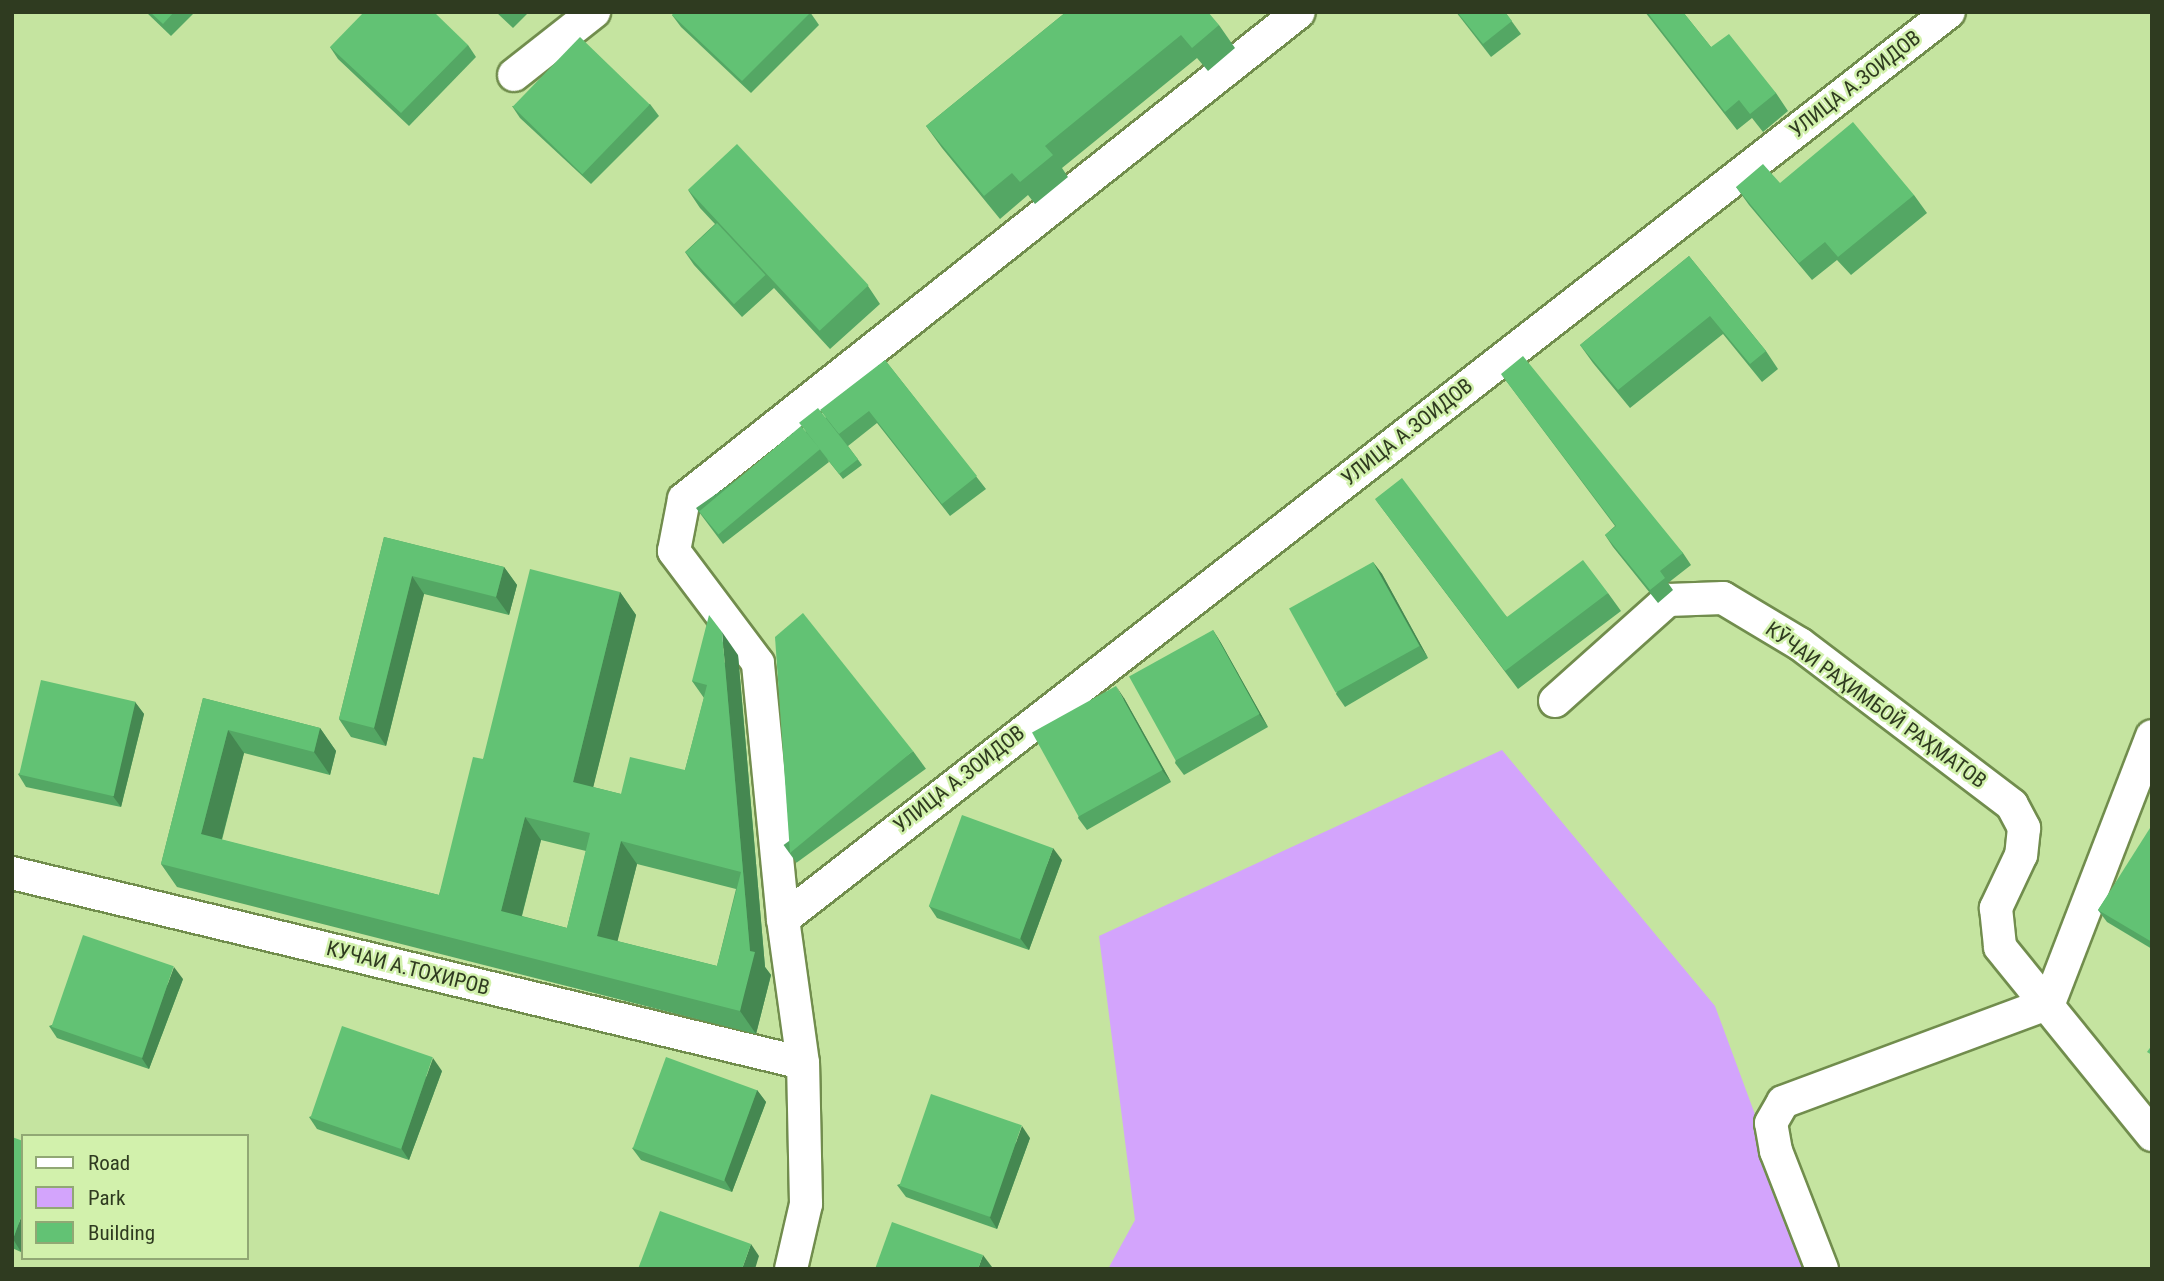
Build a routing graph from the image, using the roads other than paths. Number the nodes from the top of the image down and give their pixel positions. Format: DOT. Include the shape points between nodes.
graph roads {
  1 [pos="594,12"];
  2 [pos="1300,12"];
  3 [pos="1949,12"];
  4 [pos="514,75"];
  5 [pos="1555,701"];
  6 [pos="2152,736"];
  7 [pos="12,873"];
  8 [pos="783,919"];
  9 [pos="2049,1003"];
  10 [pos="803,1063"];
  11 [pos="2152,1135"];
  12 [pos="791,1269"];
  13 [pos="1822,1269"];
  1 -- 4 [label="street"];
  2 -- 8 [label="street" via="684,499 674,551 758,663"];
  3 -- 8 [label="street, УЛИЦА А.ЗОИДОВ"];
  5 -- 9 [label="street, КӮЧАИ РАҲИМБОЙ РАҲМАТОВ" via="1668,600 1723,598 1800,644 2012,805 2024,828 2021,855 1996,908 1994,928 2000,947"];
  6 -- 9 [label="street"];
  7 -- 10 [label="street, КУЧАИ А.ТОХИРОВ"];
  8 -- 10 [label="street"];
  9 -- 11 [label="street, КӮЧАИ РАҲИМБОЙ РАҲМАТОВ"];
  9 -- 13 [label="street" via="1783,1102 1771,1123 1776,1151"];
  10 -- 12 [label="street" via="806,1204"];
}
